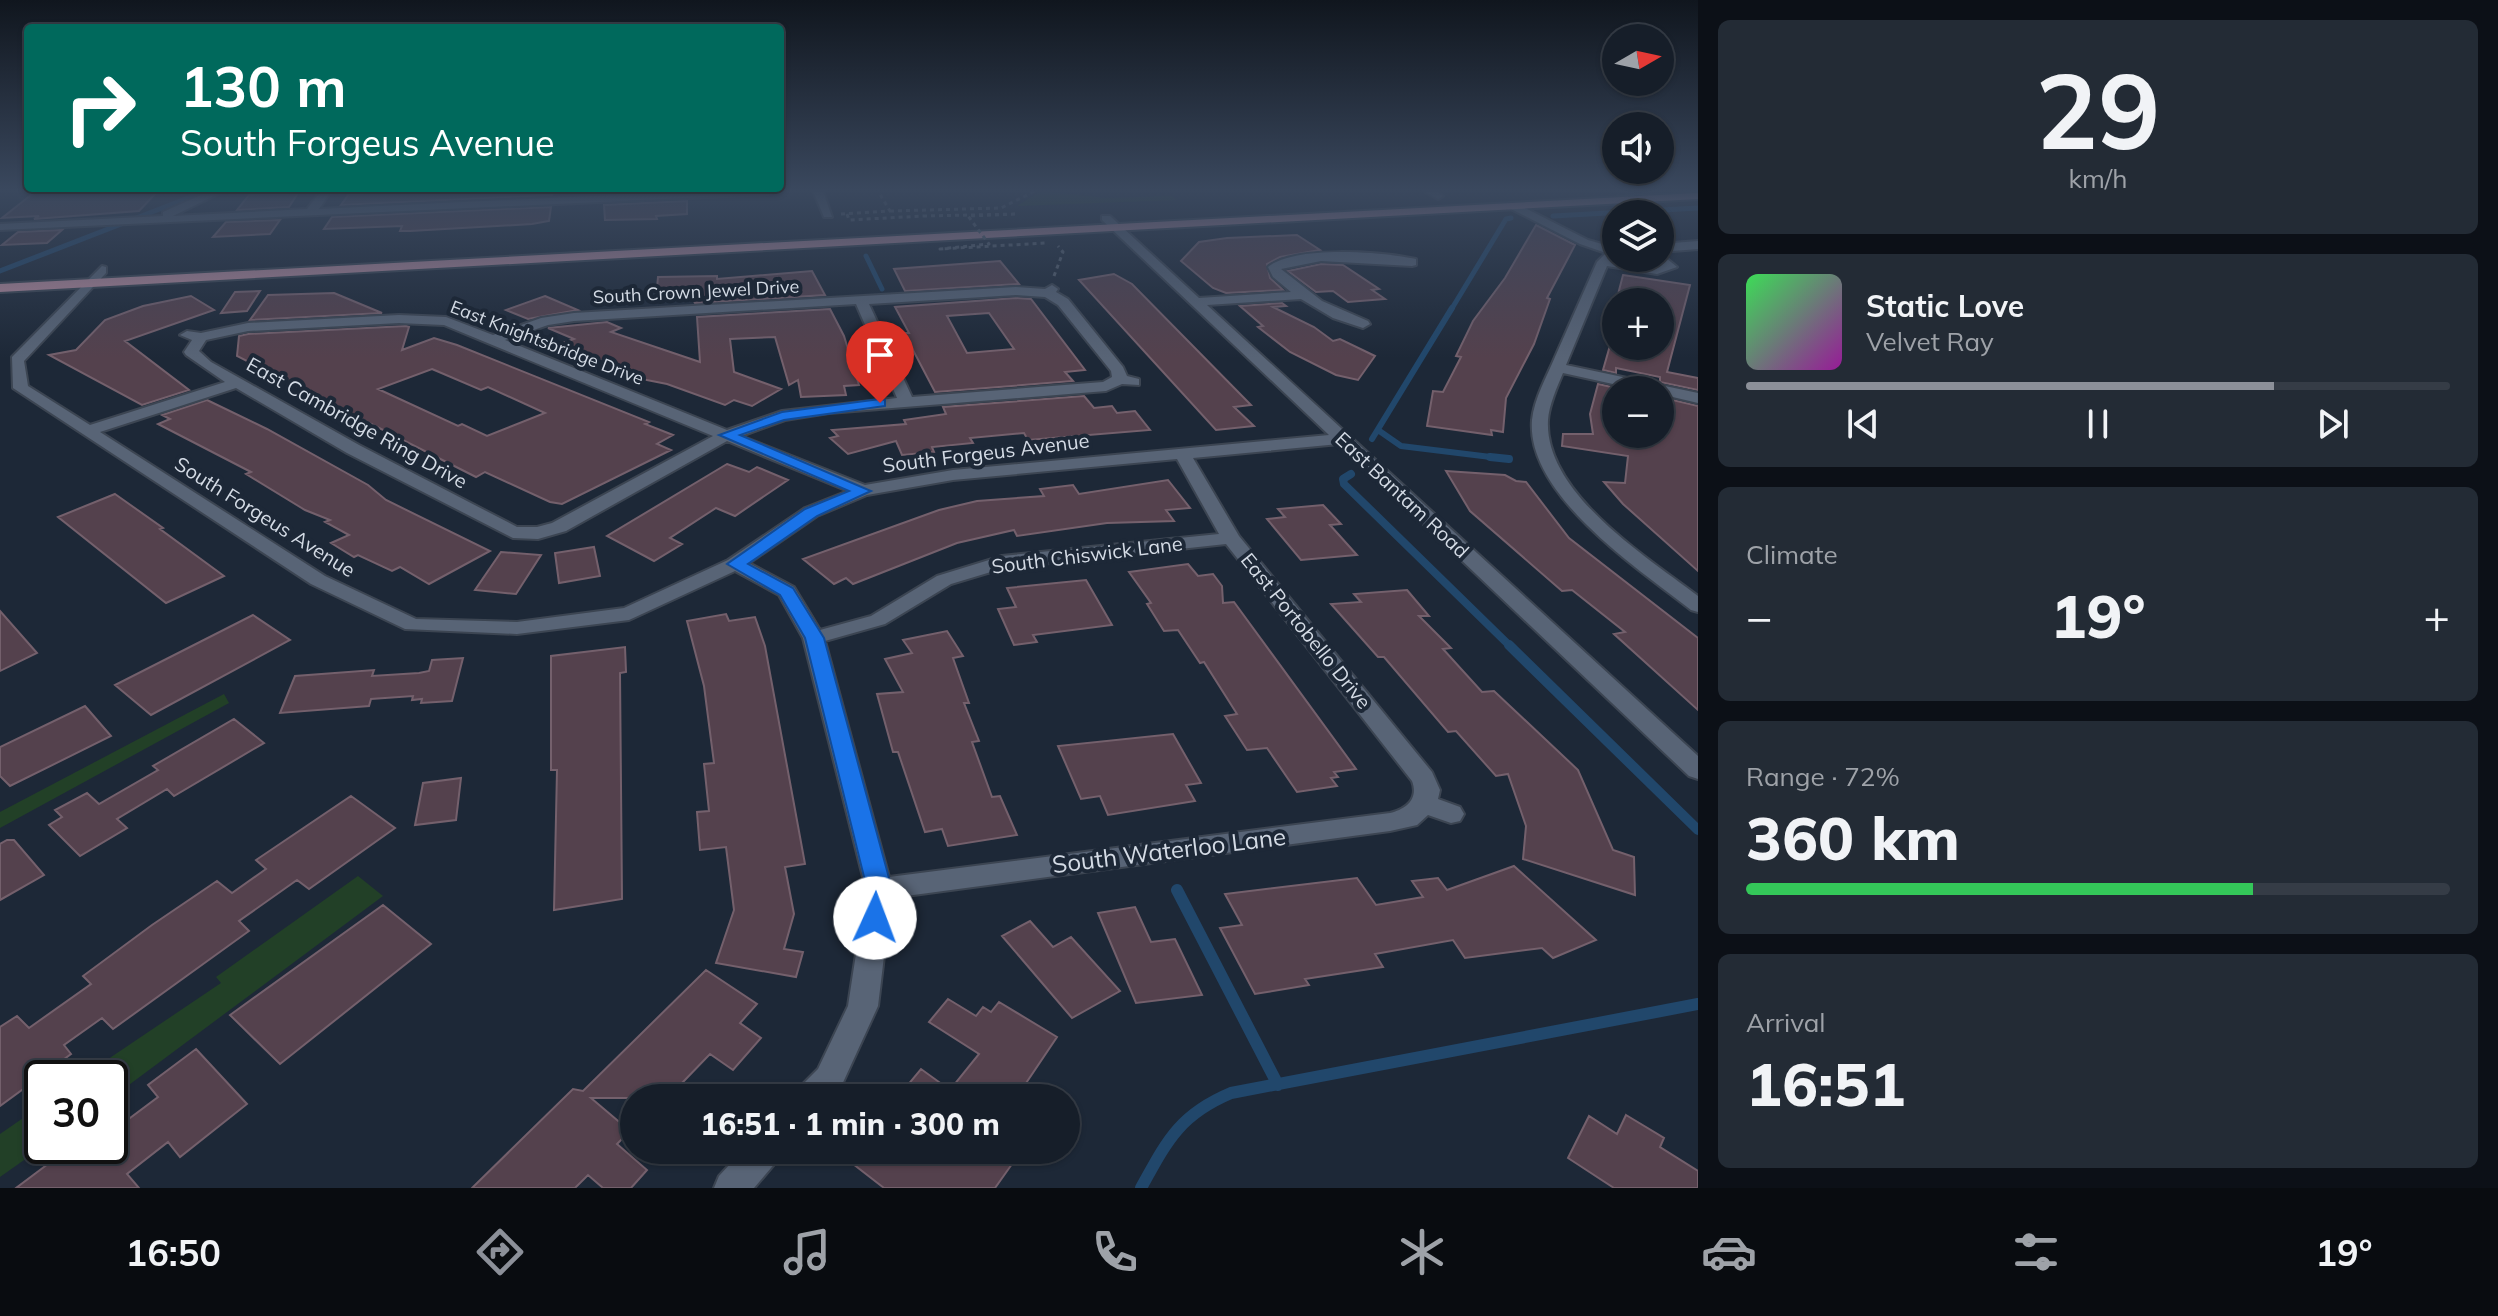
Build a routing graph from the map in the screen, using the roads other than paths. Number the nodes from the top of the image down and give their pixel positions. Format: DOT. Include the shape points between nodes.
graph roads {
  1 [pos="662,246"];
  2 [pos="1136,246"];
  3 [pos="1412,262"];
  4 [pos="1603,272"];
  5 [pos="6,276"];
  6 [pos="96,276"];
  7 [pos="0,288"];
  8 [pos="1303,295"];
  9 [pos="861,301"];
  10 [pos="1195,302"];
  11 [pos="1363,324"];
  12 [pos="194,336"];
  13 [pos="492,340"];
  14 [pos="10,359"];
  15 [pos="1560,368"];
  16 [pos="237,383"];
  17 [pos="1698,398"];
  18 [pos="906,401"];
  19 [pos="88,431"];
  20 [pos="727,435"];
  21 [pos="1342,439"];
  22 [pos="1182,454"];
  23 [pos="863,491"];
  24 [pos="1231,538"];
  25 [pos="735,564"];
  26 [pos="1698,606"];
  27 [pos="814,638"];
  28 [pos="1698,770"];
  29 [pos="1424,804"];
  30 [pos="1451,814"];
  31 [pos="879,889"];
  32 [pos="824,1084"];
  33 [pos="752,1164"];
  34 [pos="731,1188"];
  1 -- 6 [label="main road"];
  2 -- 10 [label="street, East Bantam Road"];
  3 -- 8 [label="street" via="1372,257 1270,265"];
  4 -- 15 [label="street"];
  5 -- 6 [label="main road"];
  6 -- 7 [label="main road"];
  6 -- 14 [label="street, South Forgeus Avenue"];
  8 -- 10 [label="street"];
  8 -- 11 [label="street" via="1332,315"];
  9 -- 13 [label="street, South Crown Jewel Drive" via="574,317"];
  9 -- 18 [label="street"];
  9 -- 18 [label="street, South Crown Jewel Drive" via="1050,291 1127,380"];
  10 -- 21 [label="street, East Bantam Road"];
  12 -- 13 [label="street, East Knightsbridge Drive" via="248,327 399,319 446,321"];
  12 -- 16 [label="street, East Cambridge Ring Drive" via="191,352"];
  13 -- 20 [label="street, East Knightsbridge Drive"];
  14 -- 19 [label="street, South Forgeus Avenue" via="21,388"];
  15 -- 17 [label="street"];
  15 -- 26 [label="street" via="1540,420 1545,454 1572,501"];
  16 -- 19 [label="street"];
  16 -- 20 [label="street, East Cambridge Ring Drive" via="513,532 559,527"];
  18 -- 20 [label="street" via="782,416"];
  19 -- 25 [label="street, South Forgeus Avenue" via="318,580 412,625 517,628 629,614"];
  20 -- 23 [label="street, East Knightsbridge Drive"];
  21 -- 22 [label="street, South Forgeus Avenue"];
  21 -- 28 [label="street, East Bantam Road"];
  22 -- 23 [label="street, South Forgeus Avenue" via="953,475"];
  22 -- 24 [label="street, East Portobello Drive"];
  23 -- 25 [label="street, South Forgeus Avenue" via="811,512"];
  24 -- 27 [label="street, South Chiswick Lane" via="1002,562 944,580 878,620"];
  24 -- 29 [label="street, East Portobello Drive" via="1423,778 1428,790"];
  25 -- 27 [label="street" via="787,591"];
  27 -- 31 [label="street"];
  29 -- 30 [label="street"];
  29 -- 31 [label="street, South Waterloo Lane" via="1408,818 1390,822"];
  31 -- 32 [label="street" via="863,1006"];
  33 -- 34 [label="street"];
}
